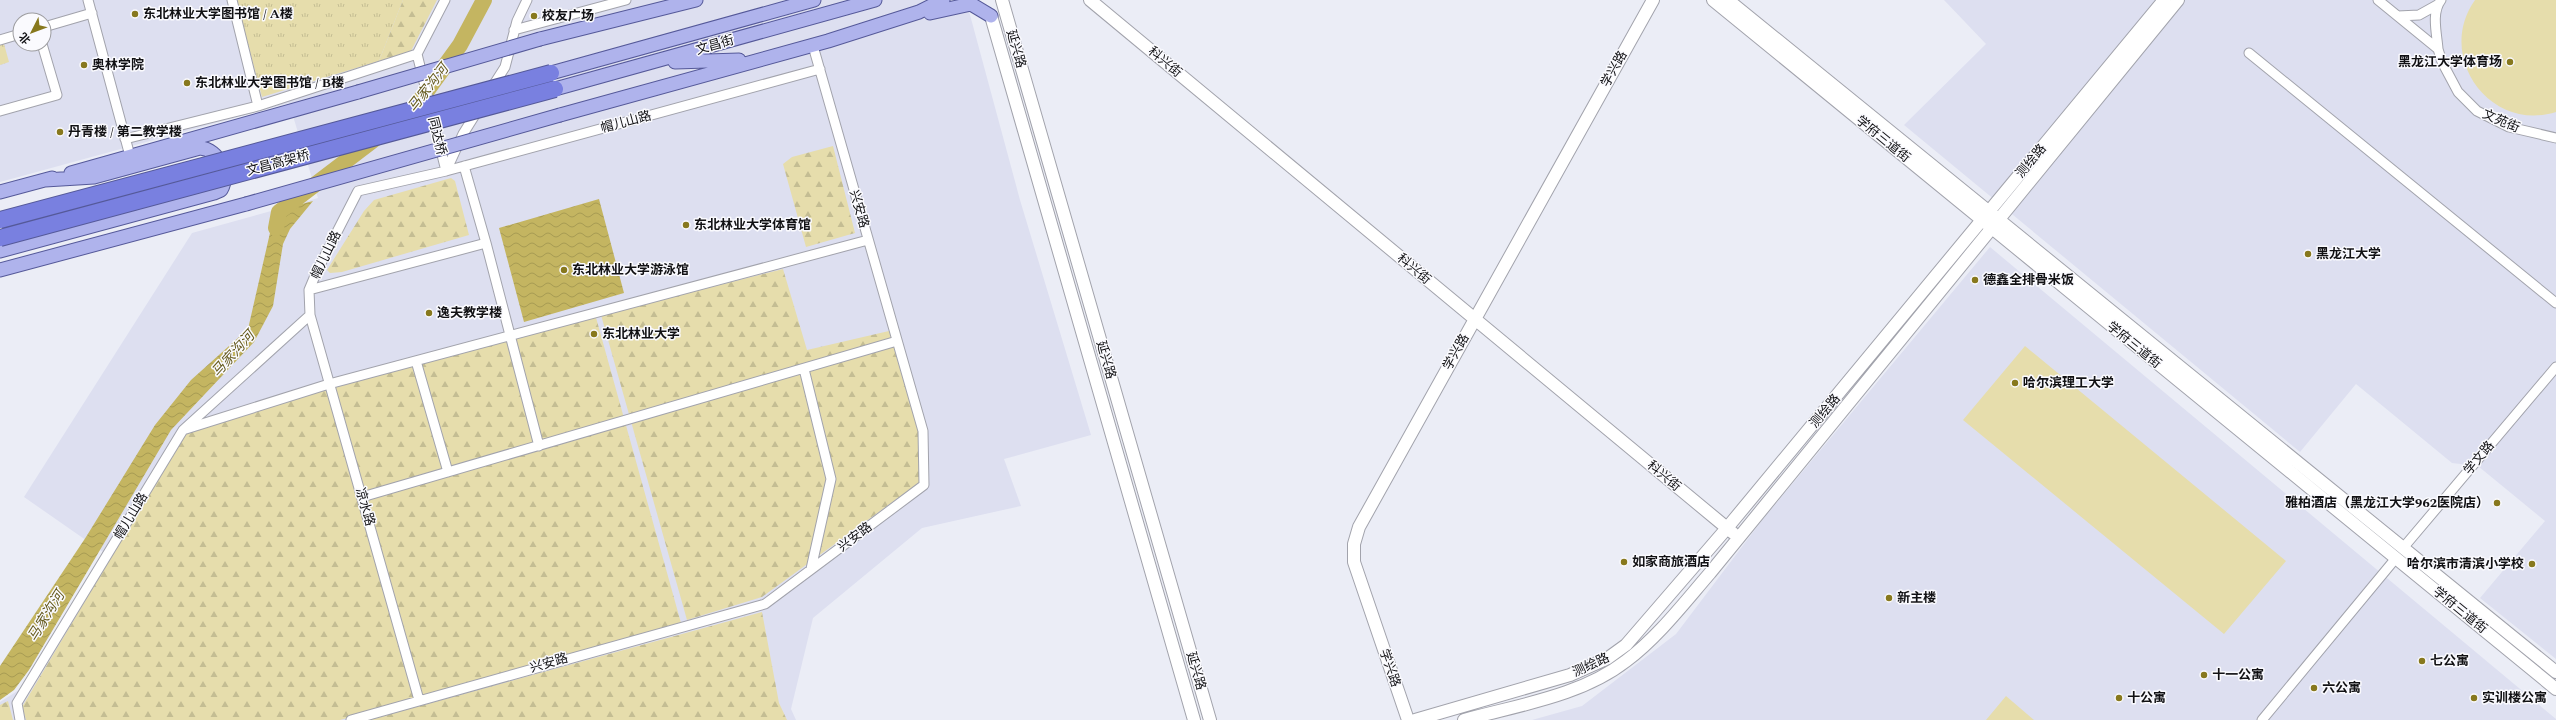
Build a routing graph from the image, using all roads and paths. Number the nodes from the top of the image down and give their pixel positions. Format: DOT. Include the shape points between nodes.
graph roads {
  1 [pos="88,0"];
  2 [pos="232,0"];
  3 [pos="445,0"];
  4 [pos="527,0"];
  5 [pos="626,0"];
  6 [pos="696,0"];
  7 [pos="814,0"];
  8 [pos="875,0"];
  9 [pos="943,0"];
  10 [pos="1002,0"];
  11 [pos="1090,0"];
  12 [pos="1653,0"];
  13 [pos="1713,0"];
  14 [pos="1728,0"];
  15 [pos="2164,0"];
  16 [pos="2178,0"];
  17 [pos="2378,0"];
  18 [pos="2439,3"];
  19 [pos="92,13"];
  20 [pos="991,16"];
  21 [pos="2398,16"];
  22 [pos="52,25"];
  23 [pos="514,30"];
  24 [pos="12,36"];
  25 [pos="0,40"];
  26 [pos="828,41"];
  27 [pos="813,46"];
  28 [pos="2438,49"];
  29 [pos="44,52"];
  30 [pos="2248,53"];
  31 [pos="417,54"];
  32 [pos="758,60"];
  33 [pos="630,70"];
  34 [pos="820,70"];
  35 [pos="551,73"];
  36 [pos="555,89"];
  37 [pos="258,106"];
  38 [pos="0,111"];
  39 [pos="2556,138"];
  40 [pos="125,139"];
  41 [pos="130,156"];
  42 [pos="464,166"];
  43 [pos="446,171"];
  44 [pos="45,180"];
  45 [pos="0,192"];
  46 [pos="0,220"];
  47 [pos="1990,220"];
  48 [pos="0,238"];
  49 [pos="868,240"];
  50 [pos="486,243"];
  51 [pos="0,251"];
  52 [pos="0,270"];
  53 [pos="309,290"];
  54 [pos="2556,303"];
  55 [pos="310,315"];
  56 [pos="1474,319"];
  57 [pos="510,335"];
  58 [pos="897,341"];
  59 [pos="416,361"];
  60 [pos="2556,367"];
  61 [pos="804,369"];
  62 [pos="330,384"];
  63 [pos="183,430"];
  64 [pos="539,446"];
  65 [pos="448,472"];
  66 [pos="362,497"];
  67 [pos="1727,528"];
  68 [pos="1739,538"];
  69 [pos="2399,553"];
  70 [pos="811,569"];
  71 [pos="2556,672"];
  72 [pos="2556,689"];
  73 [pos="419,700"];
  74 [pos="20,720"];
  75 [pos="351,720"];
  76 [pos="1194,720"];
  77 [pos="1210,720"];
  78 [pos="1408,720"];
  79 [pos="1414,720"];
  80 [pos="1464,720"];
  81 [pos="2262,720"];
  1 -- 19 [label="street"];
  2 -- 37 [label="street"];
  3 -- 31 [label="street"];
  4 -- 23 [label="street"];
  5 -- 23 [label="street"];
  6 -- 41 [label="main road, bridge" via="540,40"];
  7 -- 35 [label="main road, 文昌街"];
  8 -- 33 [label="main road, 文昌街"];
  9 -- 26 [label="main road" via="919,12"];
  10 -- 77 [label="main road, 延兴路"];
  11 -- 56 [label="main road, 科兴街"];
  12 -- 56 [label="main road, 学兴路"];
  13 -- 47 [label="main road, 学府三道街"];
  14 -- 47 [label="main road, 学府三道街"];
  15 -- 47 [label="main road, 测绘路"];
  16 -- 47 [label="main road, 测绘路"];
  17 -- 21 [label="street, 文苑街"];
  18 -- 21 [label="street" via="2419,15"];
  18 -- 28 [label="street" via="2435,23"];
  19 -- 22 [label="street"];
  19 -- 40 [label="street"];
  20 -- 26 [label="main road" via="979,7 962,4 870,33"];
  20 -- 76 [label="main road, 延兴路"];
  21 -- 28 [label="street, 文苑街"];
  23 -- 43 [label="street" via="505,66 463,134"];
  24 -- 25 [label="street"];
  26 -- 27 [label="main road"];
  27 -- 32 [label="main road"];
  27 -- 34 [label="street, 兴安路"];
  28 -- 39 [label="street, 文苑街" via="2458,92 2477,111 2510,127"];
  29 -- 38 [label="street" via="57,95"];
  30 -- 54 [label="street"];
  31 -- 37 [label="street"];
  31 -- 43 [label="street, 同达桥, bridge"];
  32 -- 33 [label="main road" via="666,63"];
  32 -- 52 [label="main road, bridge" via="246,204"];
  33 -- 36 [label="main road, 文昌街"];
  34 -- 42 [label="street, 帽儿山路"];
  34 -- 49 [label="street, 兴安路"];
  35 -- 46 [label="highway, 文昌高架桥, bridge"];
  36 -- 48 [label="highway, 文昌高架桥, bridge"];
  37 -- 40 [label="street"];
  40 -- 41 [label="street"];
  41 -- 44 [label="main road"];
  42 -- 43 [label="street, 帽儿山路"];
  42 -- 50 [label="street"];
  43 -- 53 [label="street, 帽儿山路" via="358,191"];
  44 -- 45 [label="main road"];
  44 -- 51 [label="main road" via="94,177 185,151 206,149 219,160 225,178 221,190 205,196"];
  47 -- 67 [label="main road, 测绘路"];
  47 -- 68 [label="main road, 测绘路"];
  47 -- 69 [label="main road, 学府三道街"];
  49 -- 57 [label="street"];
  49 -- 58 [label="street, 兴安路"];
  50 -- 53 [label="street"];
  50 -- 57 [label="street"];
  53 -- 55 [label="street, 帽儿山路"];
  55 -- 62 [label="street, 凉水路"];
  55 -- 63 [label="street, 帽儿山路"];
  56 -- 67 [label="main road, 科兴街"];
  56 -- 78 [label="main road, 学兴路" via="1359,528 1354,544 1354,562"];
  57 -- 59 [label="street"];
  57 -- 64 [label="street"];
  58 -- 61 [label="street"];
  58 -- 70 [label="street, 兴安路" via="923,431 924,485"];
  59 -- 62 [label="street"];
  59 -- 65 [label="street"];
  60 -- 69 [label="street, 学文路"];
  61 -- 64 [label="street"];
  61 -- 70 [label="street" via="831,479"];
  62 -- 63 [label="street"];
  62 -- 66 [label="street, 凉水路"];
  63 -- 74 [label="street, 帽儿山路" via="17,703"];
  64 -- 65 [label="street"];
  65 -- 66 [label="street"];
  66 -- 73 [label="street, 凉水路"];
  67 -- 68 [label="main road, 科兴街"];
  67 -- 79 [label="main road, 测绘路" via="1650,619 1626,645 1608,658 1570,675"];
  68 -- 80 [label="main road, 测绘路" via="1655,634 1625,662 1582,686"];
  69 -- 71 [label="main road, 学府三道街"];
  69 -- 72 [label="main road, 学府三道街"];
  69 -- 81 [label="street, 学文路"];
  70 -- 73 [label="street, 兴安路" via="765,604"];
  73 -- 75 [label="street, 兴安路"];
}
